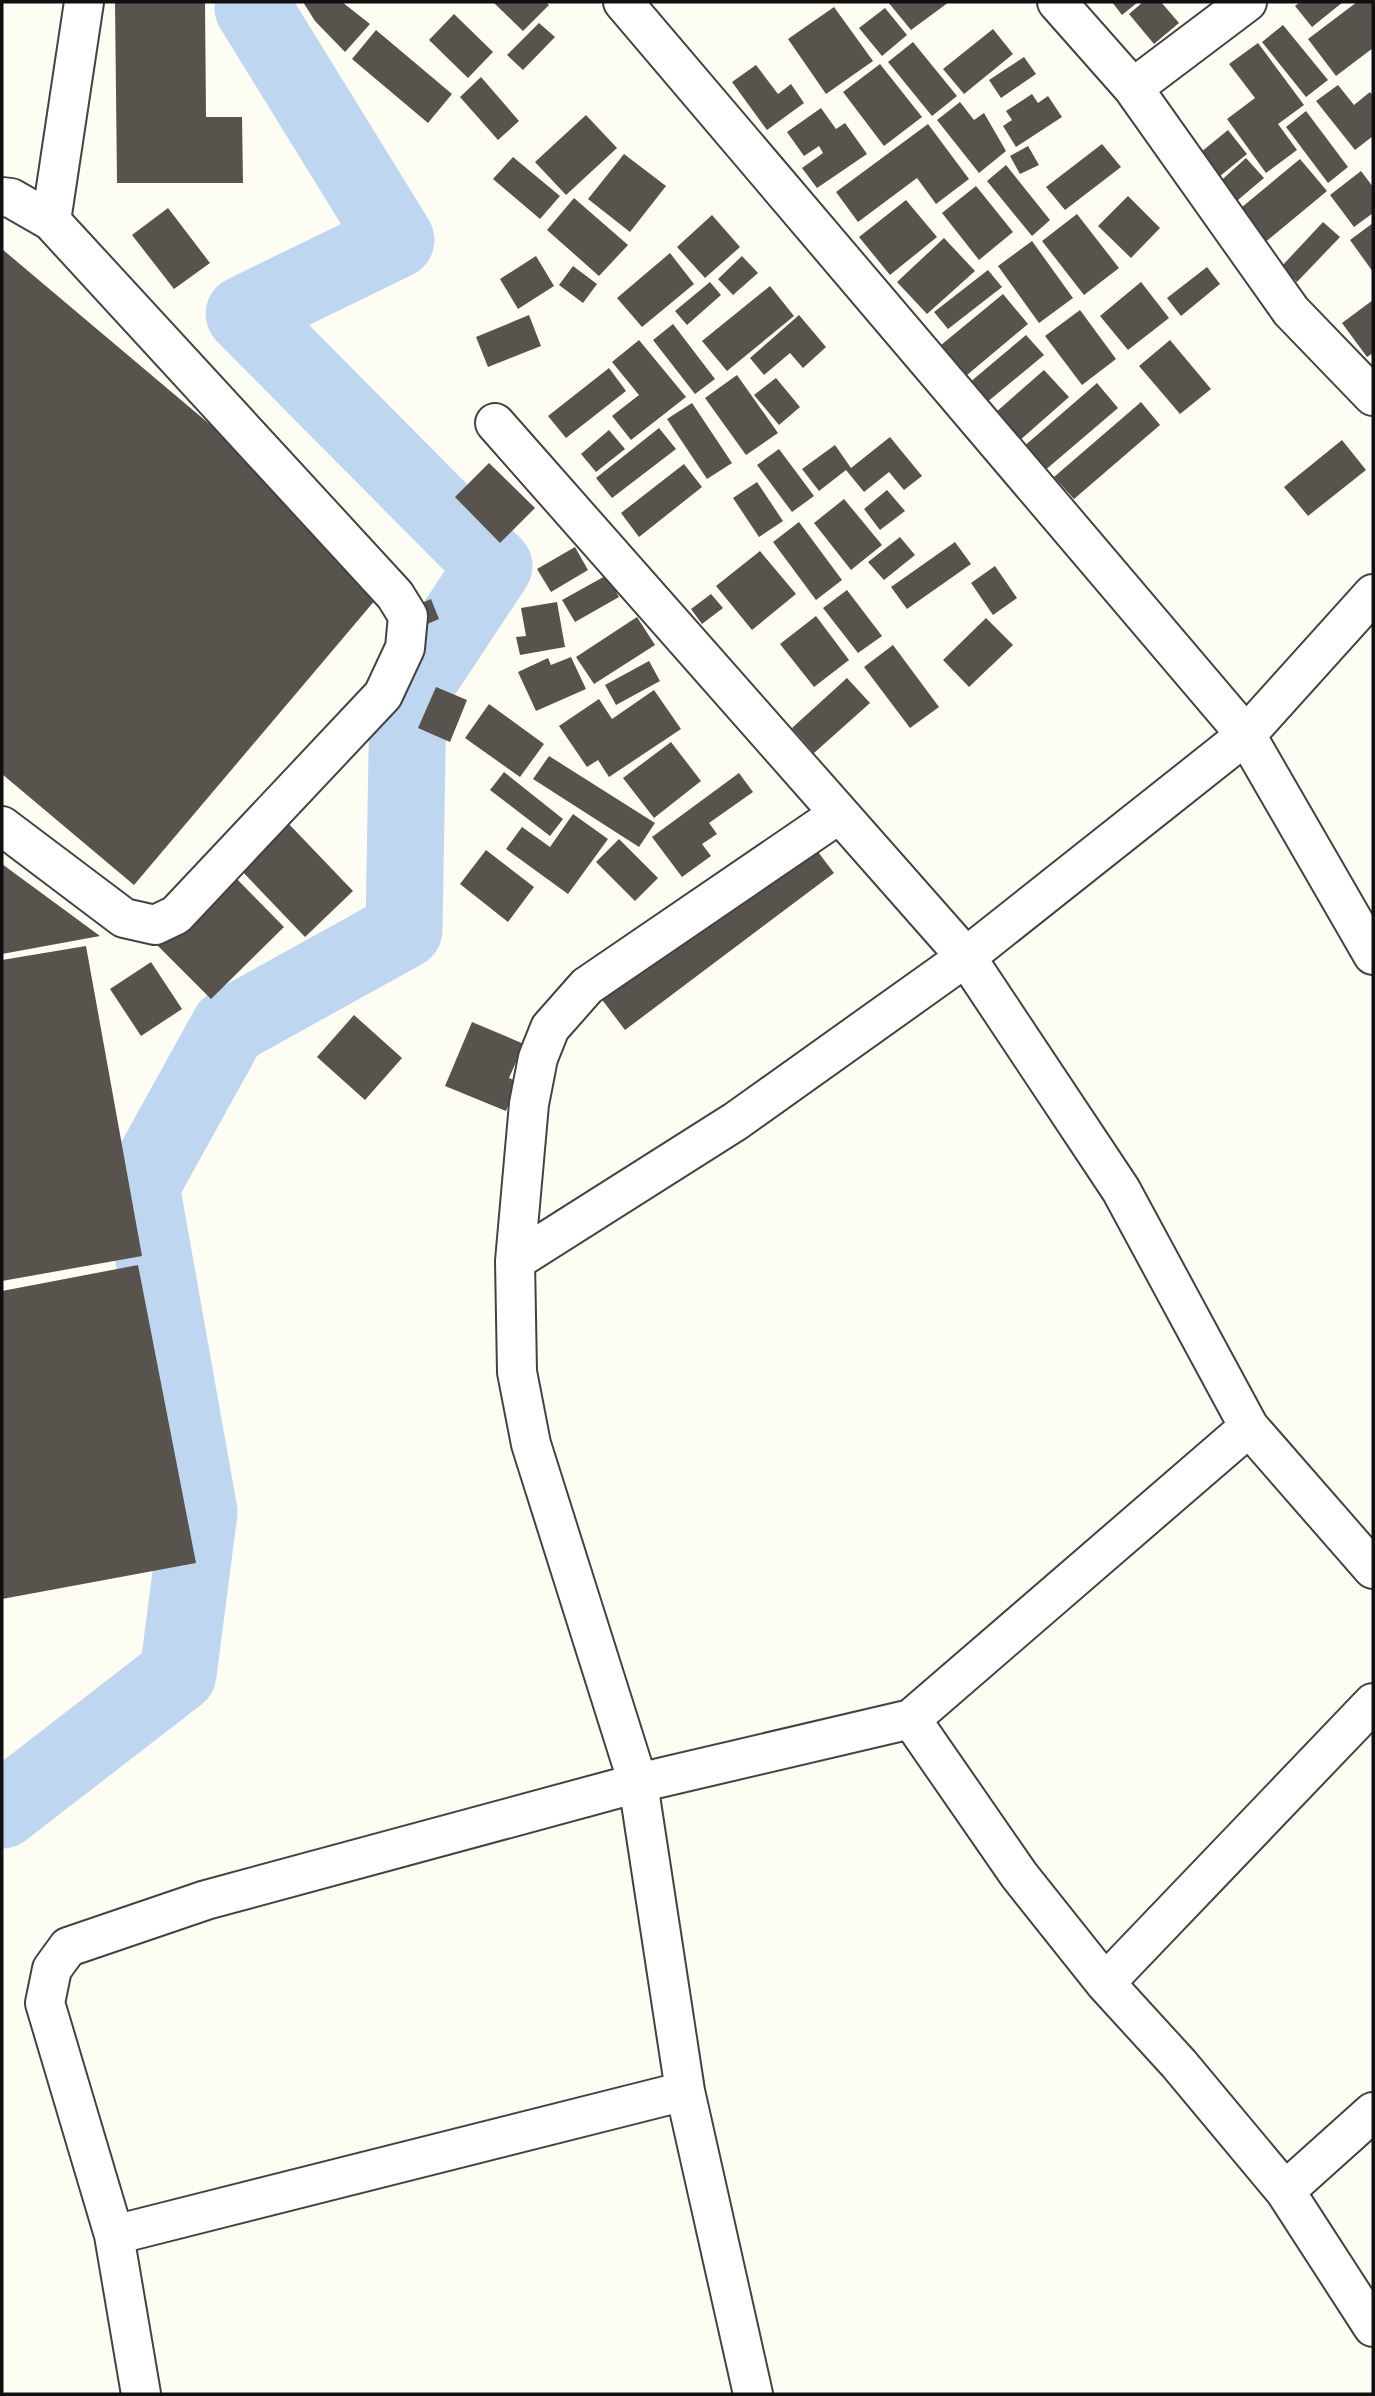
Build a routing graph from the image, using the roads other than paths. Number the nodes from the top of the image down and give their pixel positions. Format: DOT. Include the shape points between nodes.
graph roads {
  1 [pos="84,2"];
  2 [pos="623,2"];
  3 [pos="1057,2"];
  4 [pos="1247,2"];
  5 [pos="646,16"];
  6 [pos="1133,88"];
  7 [pos="2,197"];
  8 [pos="51,221"];
  9 [pos="1373,397"];
  10 [pos="495,423"];
  11 [pos="1373,594"];
  12 [pos="1246,735"];
  13 [pos="839,814"];
  14 [pos="2,825"];
  15 [pos="1373,954"];
  16 [pos="966,957"];
  17 [pos="515,1261"];
  18 [pos="1249,1427"];
  19 [pos="1373,1569"];
  20 [pos="1373,1703"];
  21 [pos="911,1718"];
  22 [pos="639,1783"];
  23 [pos="1105,1983"];
  24 [pos="685,2091"];
  25 [pos="1373,2112"];
  26 [pos="1285,2190"];
  27 [pos="114,2235"];
  28 [pos="1373,2326"];
  29 [pos="141,2394"];
  30 [pos="753,2394"];
  1 -- 8 [label="street"];
  2 -- 5 [label="street"];
  3 -- 6 [label="street"];
  4 -- 6 [label="street"];
  5 -- 12 [label="street"];
  6 -- 9 [label="street" via="1291,311"];
  7 -- 8 [label="street"];
  8 -- 14 [label="street" via="395,595 408,616 405,648 383,695 176,915 155,925 124,918"];
  10 -- 13 [label="street"];
  11 -- 12 [label="street"];
  12 -- 15 [label="street"];
  12 -- 16 [label="street"];
  13 -- 16 [label="street"];
  13 -- 17 [label="street" via="587,986 550,1028 538,1058 529,1104"];
  16 -- 17 [label="street" via="736,1121"];
  16 -- 18 [label="street" via="1121,1190"];
  17 -- 22 [label="street" via="517,1373 531,1444"];
  18 -- 19 [label="street"];
  18 -- 21 [label="street"];
  20 -- 23 [label="street"];
  21 -- 22 [label="street"];
  21 -- 23 [label="street" via="1019,1875"];
  22 -- 24 [label="street"];
  22 -- 27 [label="street" via="206,1900 68,1947 51,1969 45,2003"];
  23 -- 26 [label="street"];
  24 -- 27 [label="street"];
  24 -- 30 [label="street"];
  25 -- 26 [label="street"];
  26 -- 28 [label="street"];
  27 -- 29 [label="street"];
}
